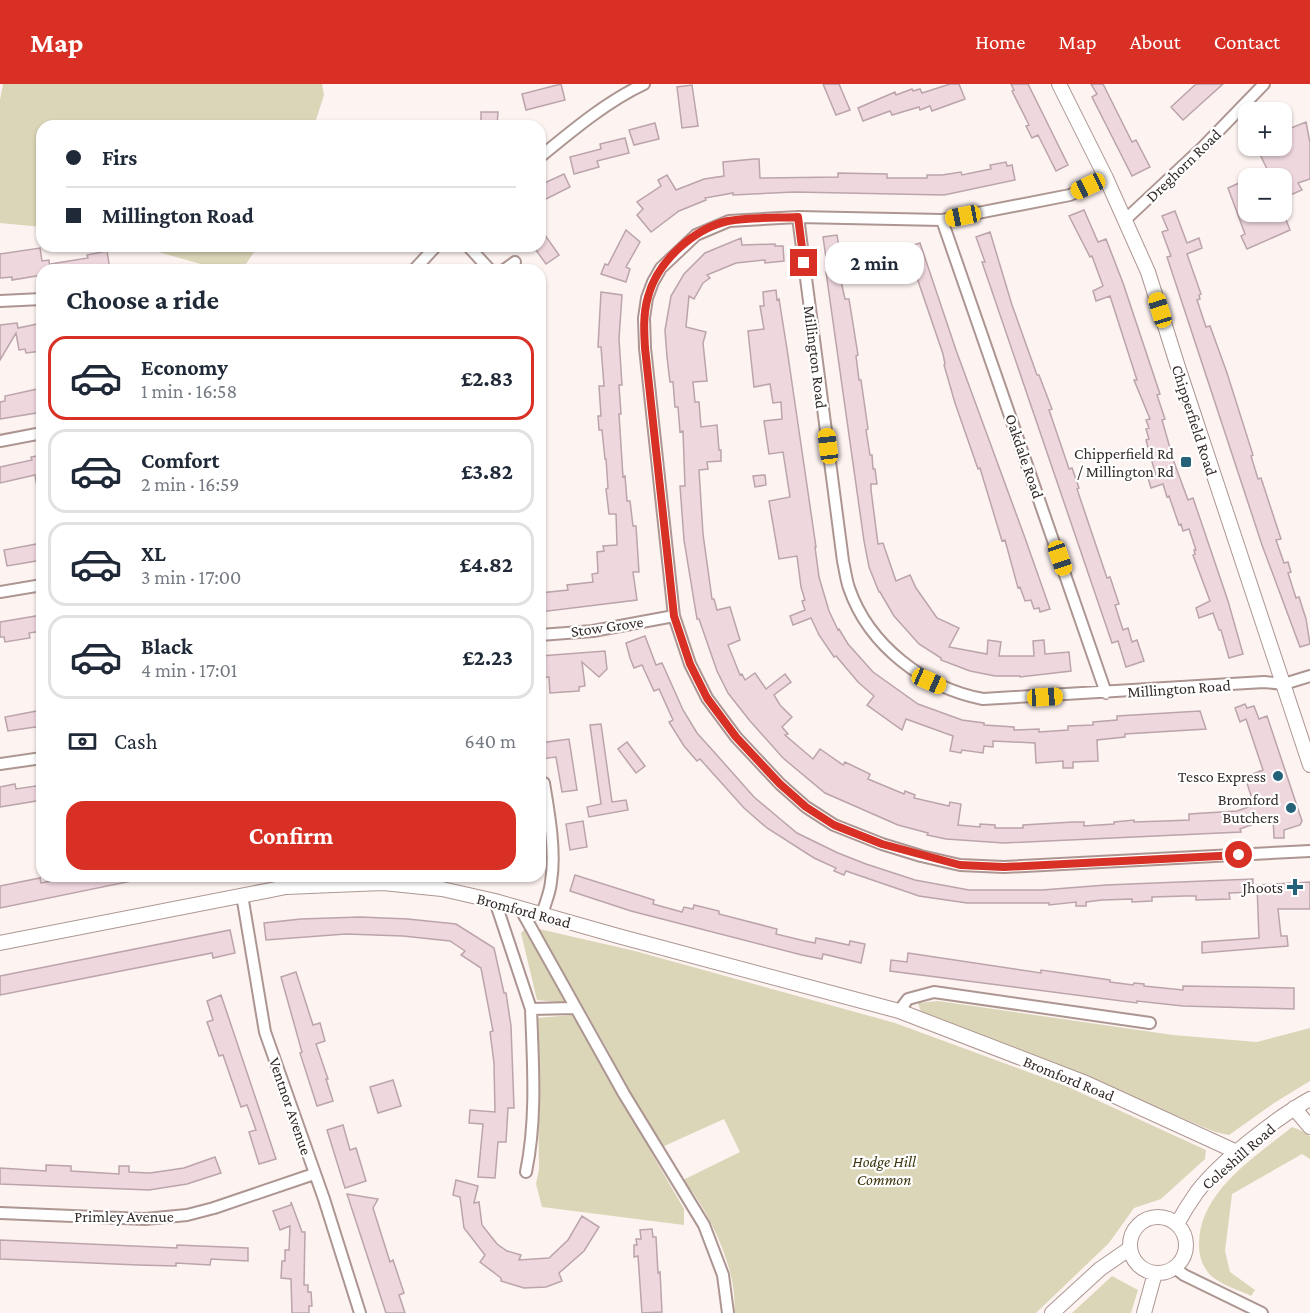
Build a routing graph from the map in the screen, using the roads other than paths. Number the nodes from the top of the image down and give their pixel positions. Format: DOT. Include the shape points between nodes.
graph roads {
  1 [pos="644,84"];
  2 [pos="1059,84"];
  3 [pos="1264,84"];
  4 [pos="546,152"];
  5 [pos="1106,178"];
  6 [pos="798,217"];
  7 [pos="1126,219"];
  8 [pos="942,220"];
  9 [pos="430,252"];
  10 [pos="474,252"];
  11 [pos="514,262"];
  12 [pos="420,264"];
  13 [pos="484,264"];
  14 [pos="512,264"];
  15 [pos="36,299"];
  16 [pos="0,301"];
  17 [pos="36,434"];
  18 [pos="0,441"];
  19 [pos="36,586"];
  20 [pos="0,592"];
  21 [pos="674,616"];
  22 [pos="546,635"];
  23 [pos="1310,676"];
  24 [pos="1284,684"];
  25 [pos="1106,693"];
  26 [pos="36,759"];
  27 [pos="0,764"];
  28 [pos="1310,765"];
  29 [pos="546,795"];
  30 [pos="1310,851"];
  31 [pos="320,882"];
  32 [pos="358,882"];
  33 [pos="242,895"];
  34 [pos="495,901"];
  35 [pos="520,908"];
  36 [pos="542,914"];
  37 [pos="0,943"];
  38 [pos="574,1008"];
  39 [pos="531,1009"];
  40 [pos="899,1011"];
  41 [pos="1150,1023"];
  42 [pos="1310,1099"];
  43 [pos="1294,1108"];
  44 [pos="1310,1127"];
  45 [pos="1237,1152"];
  46 [pos="526,1173"];
  47 [pos="314,1174"];
  48 [pos="0,1213"];
  49 [pos="1177,1224"];
  50 [pos="1129,1249"];
  51 [pos="1175,1268"];
  52 [pos="1155,1273"];
  53 [pos="360,1313"];
  54 [pos="728,1313"];
  55 [pos="1052,1313"];
  56 [pos="1144,1313"];
  57 [pos="1262,1313"];
  1 -- 4 [label="street" via="617,99"];
  2 -- 5 [label="street, Chipperfield Road"];
  3 -- 7 [label="street, Dreghorn Road"];
  5 -- 7 [label="street, Chipperfield Road"];
  5 -- 8 [label="street" via="1070,195"];
  6 -- 8 [label="street"];
  6 -- 21 [label="street" via="729,221 696,235 661,268 647,298 645,348"];
  6 -- 25 [label="street, Millington Road" via="843,561 849,589 870,626 902,661 929,681 962,695 1004,699"];
  7 -- 24 [label="street, Chipperfield Road" via="1149,272"];
  8 -- 25 [label="street, Oakdale Road"];
  9 -- 12 [label="street"];
  10 -- 13 [label="street"];
  11 -- 14 [label="street"];
  15 -- 16 [label="street"];
  17 -- 18 [label="street"];
  19 -- 20 [label="street"];
  21 -- 22 [label="street, Stow Grove" via="593,631"];
  21 -- 30 [label="street" via="690,664 707,698 736,737 806,807 834,825 882,844 960,865 1004,867"];
  23 -- 24 [label="street, Millington Road"];
  24 -- 25 [label="street, Millington Road" via="1264,682"];
  24 -- 28 [label="street, Chipperfield Road"];
  26 -- 27 [label="street"];
  29 -- 36 [label="street" via="552,873"];
  31 -- 33 [label="street, Bromford Road"];
  32 -- 34 [label="street, Bromford Road" via="442,890"];
  33 -- 37 [label="street, Bromford Road"];
  33 -- 47 [label="street, Ventnor Avenue" via="265,1032"];
  34 -- 35 [label="street, Bromford Road"];
  34 -- 39 [label="street"];
  35 -- 36 [label="street, Bromford Road"];
  35 -- 38 [label="street"];
  36 -- 40 [label="street, Bromford Road"];
  38 -- 39 [label="street"];
  38 -- 54 [label="street" via="704,1225 723,1275"];
  39 -- 46 [label="street" via="534,1093"];
  40 -- 41 [label="street" via="908,999 933,993"];
  40 -- 45 [label="street, Bromford Road" via="1086,1083"];
  42 -- 43 [label="street, Coleshill Road"];
  43 -- 44 [label="street"];
  43 -- 45 [label="street, Coleshill Road"];
  45 -- 49 [label="street, Coleshill Road" via="1198,1191"];
  47 -- 48 [label="street, Primley Avenue" via="214,1208 177,1216 146,1219"];
  47 -- 53 [label="street, Ventnor Avenue"];
  49 -- 50 [label="street" via="1161,1216 1144,1220 1132,1232"];
  49 -- 51 [label="street" via="1183,1232 1186,1251"];
  50 -- 52 [label="street" via="1138,1266"];
  50 -- 55 [label="street" via="1100,1269"];
  51 -- 52 [label="street"];
  51 -- 57 [label="street"];
  52 -- 56 [label="street"];
}
